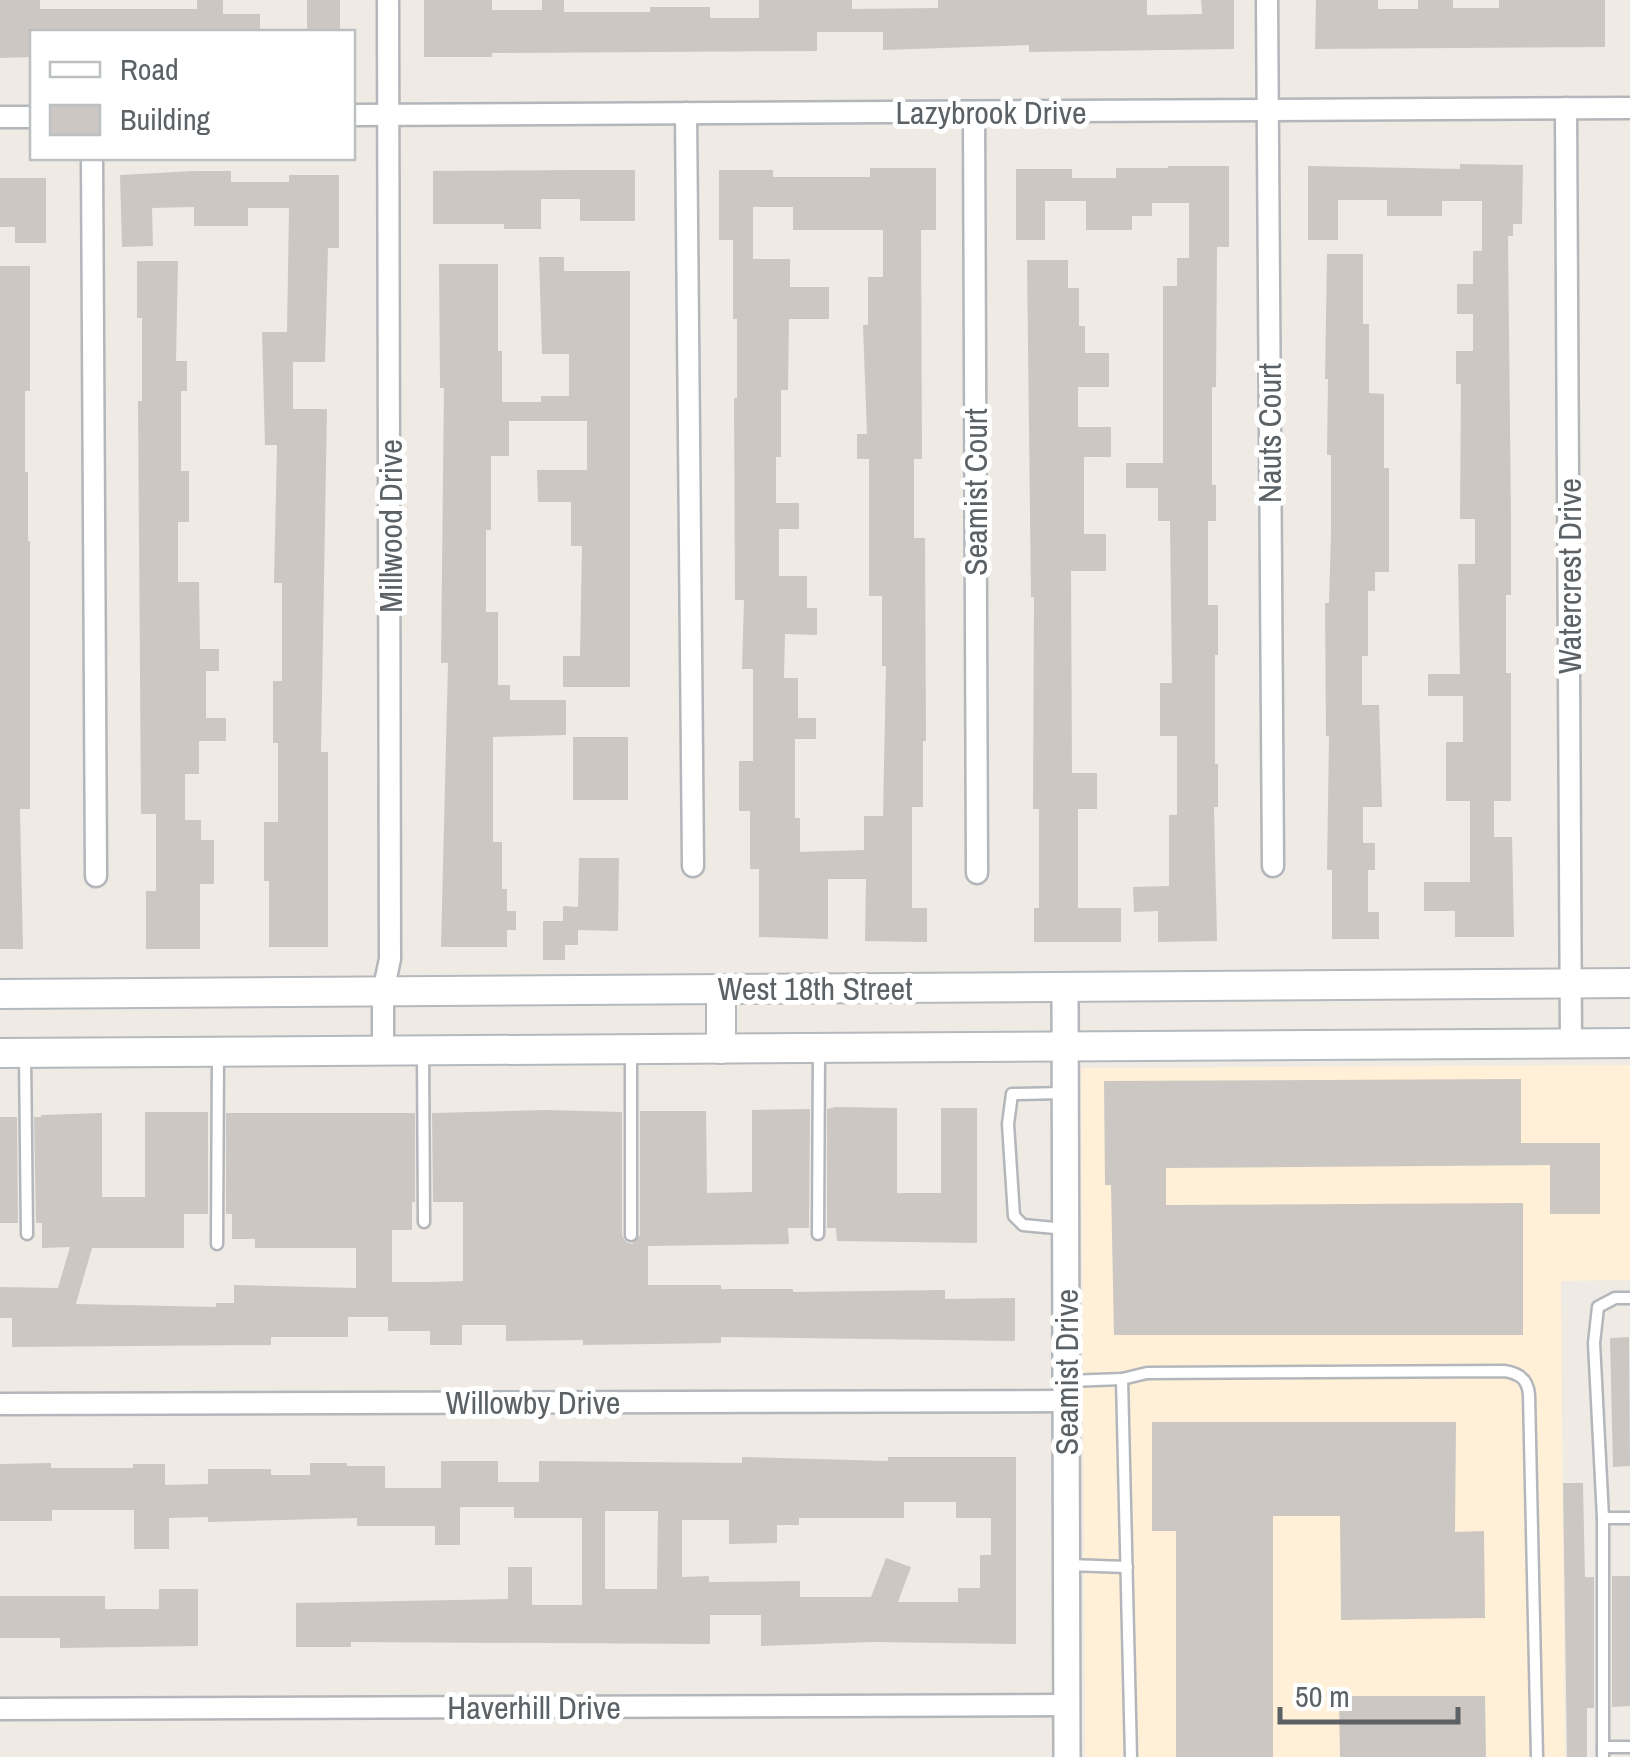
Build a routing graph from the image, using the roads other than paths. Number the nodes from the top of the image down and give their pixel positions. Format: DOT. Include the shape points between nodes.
graph roads {
  1 [pos="388,0"];
  2 [pos="1267,0"];
  3 [pos="1566,108"];
  4 [pos="1630,108"];
  5 [pos="1267,110"];
  6 [pos="974,112"];
  7 [pos="686,114"];
  8 [pos="355,115"];
  9 [pos="390,115"];
  10 [pos="0,117"];
  11 [pos="30,117"];
  12 [pos="92,160"];
  13 [pos="693,866"];
  14 [pos="1272,866"];
  15 [pos="978,873"];
  16 [pos="96,876"];
  17 [pos="1571,983"];
  18 [pos="1630,983"];
  19 [pos="1066,987"];
  20 [pos="721,989"];
  21 [pos="383,992"];
  22 [pos="0,994"];
  23 [pos="1630,1043"];
  24 [pos="1572,1044"];
  25 [pos="1066,1047"];
  26 [pos="721,1049"];
  27 [pos="819,1049"];
  28 [pos="423,1050"];
  29 [pos="631,1050"];
  30 [pos="383,1051"];
  31 [pos="218,1052"];
  32 [pos="12,1053"];
  33 [pos="1066,1093"];
  34 [pos="424,1222"];
  35 [pos="1066,1230"];
  36 [pos="27,1234"];
  37 [pos="818,1234"];
  38 [pos="631,1235"];
  39 [pos="217,1244"];
  40 [pos="1630,1298"];
  41 [pos="1122,1379"];
  42 [pos="1066,1391"];
  43 [pos="0,1404"];
  44 [pos="1603,1518"];
  45 [pos="1630,1518"];
  46 [pos="1067,1566"];
  47 [pos="1126,1567"];
  48 [pos="1067,1704"];
  49 [pos="0,1709"];
  50 [pos="1630,1747"];
  51 [pos="1603,1752"];
  52 [pos="1067,1757"];
  53 [pos="1131,1757"];
  54 [pos="1537,1757"];
  1 -- 9 [label="street, Millwood Drive"];
  2 -- 5 [label="street, Nauts Court"];
  3 -- 4 [label="street, Lazybrook Drive"];
  3 -- 5 [label="street, Lazybrook Drive"];
  3 -- 17 [label="street, Watercrest Drive"];
  5 -- 6 [label="street, Lazybrook Drive"];
  5 -- 14 [label="street, Nauts Court"];
  6 -- 7 [label="street, Lazybrook Drive"];
  6 -- 15 [label="street, Seamist Court"];
  7 -- 9 [label="street, Lazybrook Drive"];
  7 -- 13 [label="street"];
  8 -- 9 [label="street, Lazybrook Drive"];
  9 -- 21 [label="street, Millwood Drive" via="390,960"];
  10 -- 11 [label="street"];
  12 -- 16 [label="street"];
  17 -- 18 [label="main road, West 18th Street"];
  17 -- 19 [label="main road, West 18th Street"];
  17 -- 24 [label="street, Watercrest Drive"];
  19 -- 20 [label="main road, West 18th Street"];
  19 -- 25 [label="street, Seamist Drive"];
  20 -- 21 [label="main road, West 18th Street"];
  20 -- 26 [label="main road"];
  21 -- 22 [label="main road, West 18th Street"];
  21 -- 30 [label="street, Millwood Drive"];
  23 -- 24 [label="main road, West 18th Street"];
  24 -- 25 [label="main road, West 18th Street"];
  25 -- 27 [label="main road, West 18th Street"];
  25 -- 33 [label="street, Seamist Drive"];
  26 -- 27 [label="main road, West 18th Street"];
  26 -- 29 [label="main road, West 18th Street"];
  27 -- 37 [label="lane"];
  28 -- 29 [label="main road, West 18th Street"];
  28 -- 30 [label="main road, West 18th Street"];
  28 -- 34 [label="lane"];
  29 -- 38 [label="lane"];
  30 -- 31 [label="main road, West 18th Street"];
  31 -- 32 [label="main road, West 18th Street"];
  31 -- 39 [label="lane"];
  32 -- 36 [label="lane"];
  33 -- 35 [label="street, Seamist Drive"];
  33 -- 35 [label="lane" via="1012,1094 1008,1124 1014,1216 1023,1225"];
  35 -- 42 [label="street, Seamist Drive"];
  40 -- 44 [label="lane" via="1598,1307"];
  41 -- 42 [label="lane"];
  41 -- 47 [label="lane"];
  41 -- 54 [label="lane" via="1147,1372 1519,1376 1529,1395"];
  42 -- 43 [label="street, Willowby Drive"];
  42 -- 46 [label="street, Seamist Drive"];
  44 -- 45 [label="lane"];
  44 -- 51 [label="lane"];
  46 -- 47 [label="lane"];
  46 -- 48 [label="street, Seamist Drive"];
  47 -- 53 [label="lane"];
  48 -- 49 [label="street, Haverhill Drive"];
  48 -- 52 [label="street, Seamist Drive"];
  50 -- 51 [label="lane"];
}
